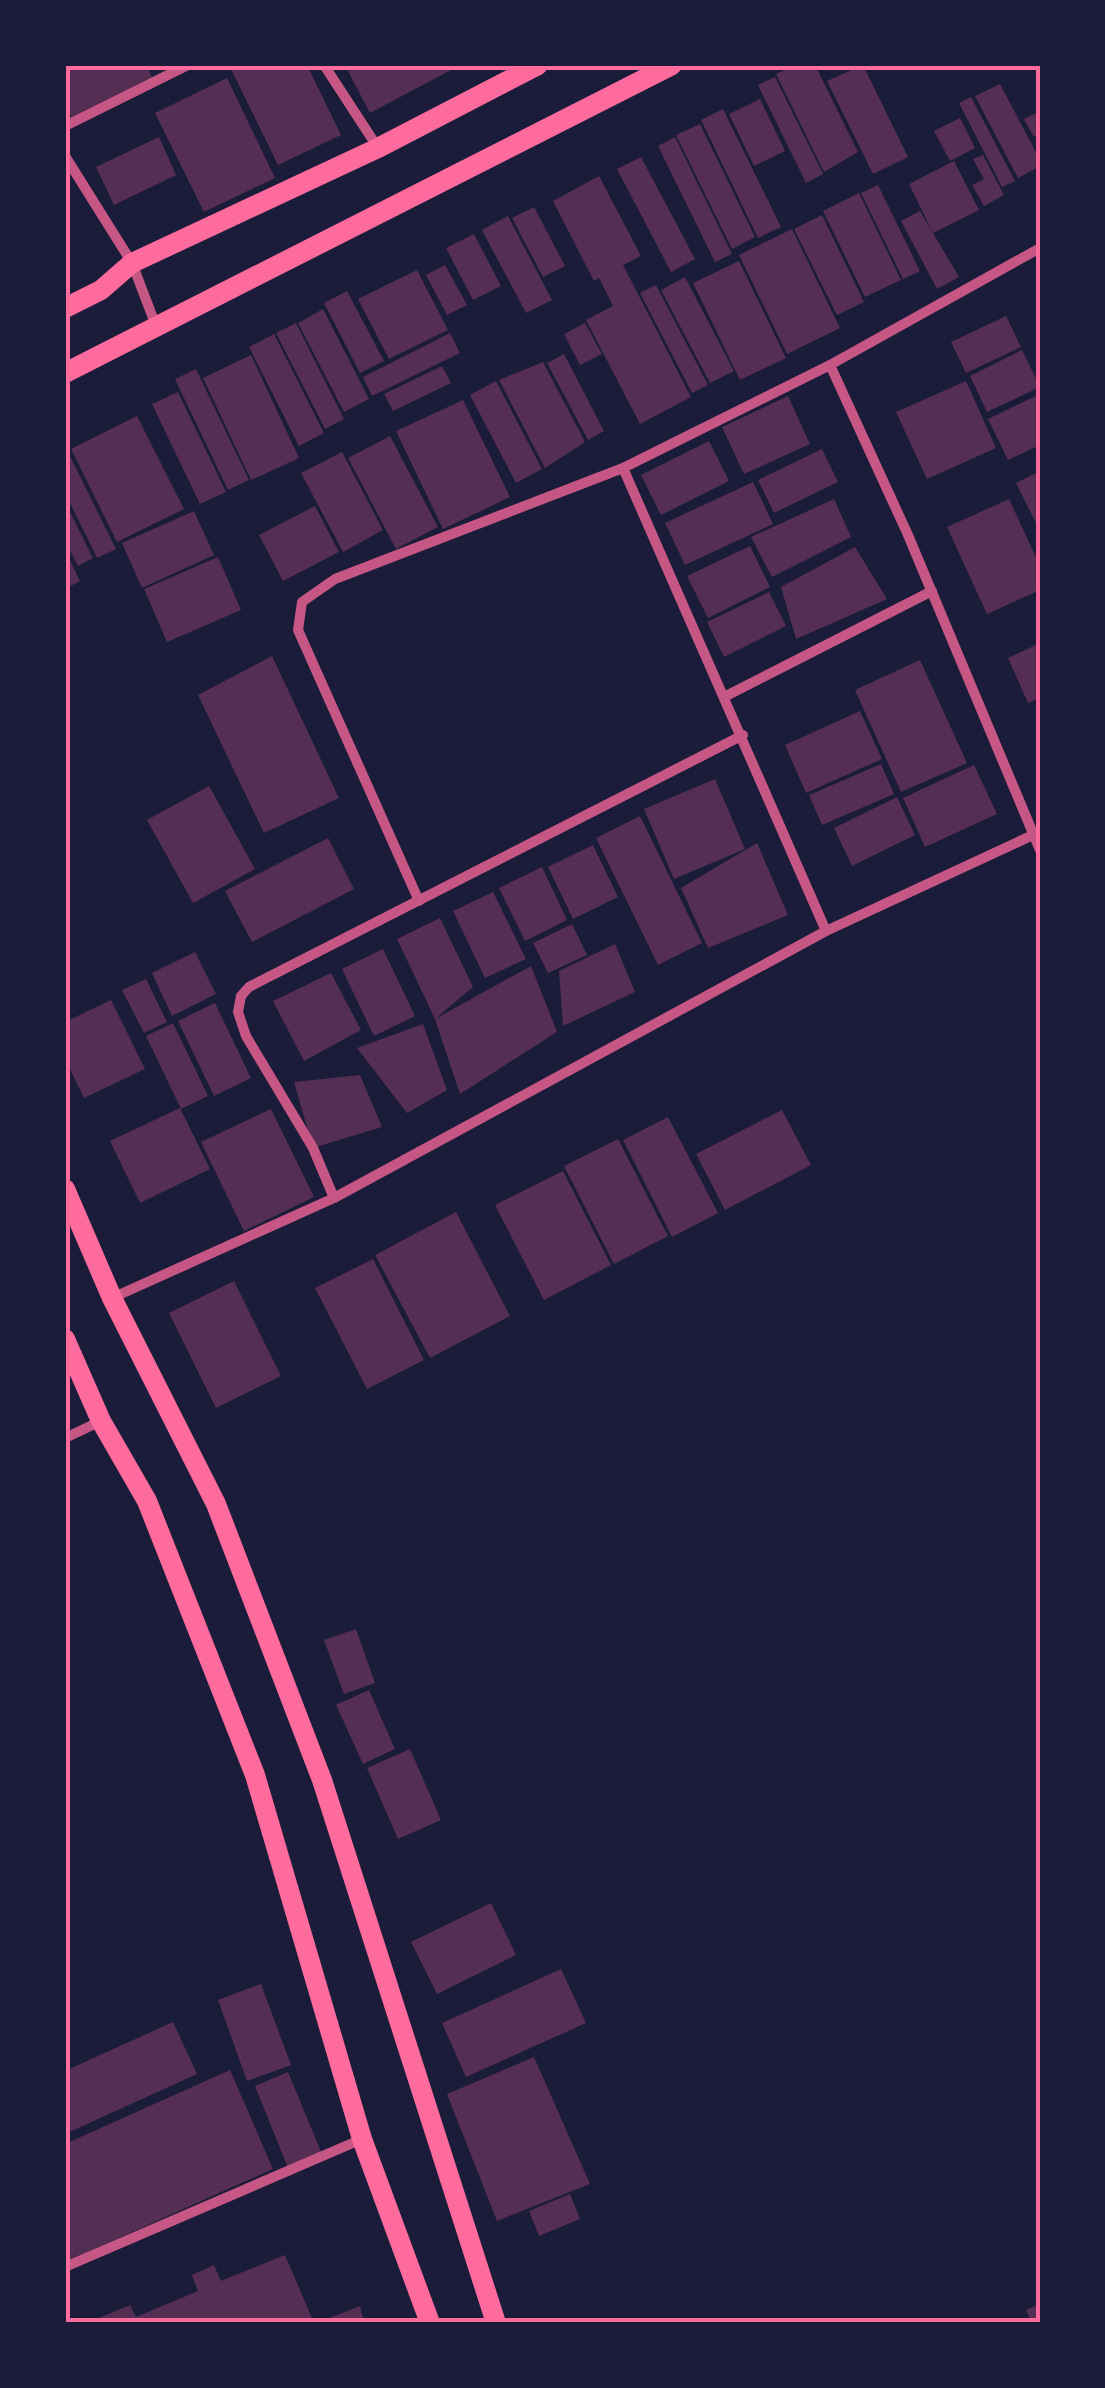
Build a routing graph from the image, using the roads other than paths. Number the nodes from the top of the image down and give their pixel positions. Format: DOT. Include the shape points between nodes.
graph roads {
  1 [pos="188,65"];
  2 [pos="324,65"];
  3 [pos="538,65"];
  4 [pos="672,65"];
  5 [pos="65,126"];
  6 [pos="378,148"];
  7 [pos="65,156"];
  8 [pos="1040,251"];
  9 [pos="132,263"];
  10 [pos="65,308"];
  11 [pos="156,326"];
  12 [pos="830,365"];
  13 [pos="65,373"];
  14 [pos="624,468"];
  15 [pos="932,591"];
  16 [pos="724,697"];
  17 [pos="742,735"];
  18 [pos="1033,835"];
  19 [pos="1040,850"];
  20 [pos="418,901"];
  21 [pos="826,931"];
  22 [pos="65,1189"];
  23 [pos="334,1198"];
  24 [pos="112,1298"];
  25 [pos="65,1340"];
  26 [pos="101,1420"];
  27 [pos="65,1438"];
  28 [pos="362,2139"];
  29 [pos="65,2268"];
  30 [pos="430,2323"];
  31 [pos="496,2323"];
  1 -- 5 [label="street"];
  2 -- 6 [label="street"];
  3 -- 6 [label="main road"];
  4 -- 11 [label="main road"];
  6 -- 9 [label="main road"];
  7 -- 9 [label="street"];
  8 -- 12 [label="street"];
  9 -- 10 [label="main road" via="101,290"];
  9 -- 11 [label="street"];
  11 -- 13 [label="main road"];
  12 -- 14 [label="street"];
  12 -- 15 [label="street"];
  14 -- 16 [label="street"];
  14 -- 20 [label="street" via="335,579 302,602 298,630"];
  15 -- 16 [label="street"];
  15 -- 18 [label="street"];
  16 -- 17 [label="street"];
  17 -- 20 [label="street"];
  17 -- 21 [label="street"];
  18 -- 19 [label="street"];
  18 -- 21 [label="street"];
  20 -- 23 [label="street" via="266,976 241,996 246,1036 313,1148"];
  21 -- 23 [label="street"];
  22 -- 24 [label="main road"];
  23 -- 24 [label="street"];
  24 -- 31 [label="main road" via="216,1504 322,1780"];
  25 -- 26 [label="main road"];
  26 -- 27 [label="street"];
  26 -- 28 [label="main road" via="147,1501 256,1775"];
  28 -- 29 [label="street"];
  28 -- 30 [label="main road"];
}
